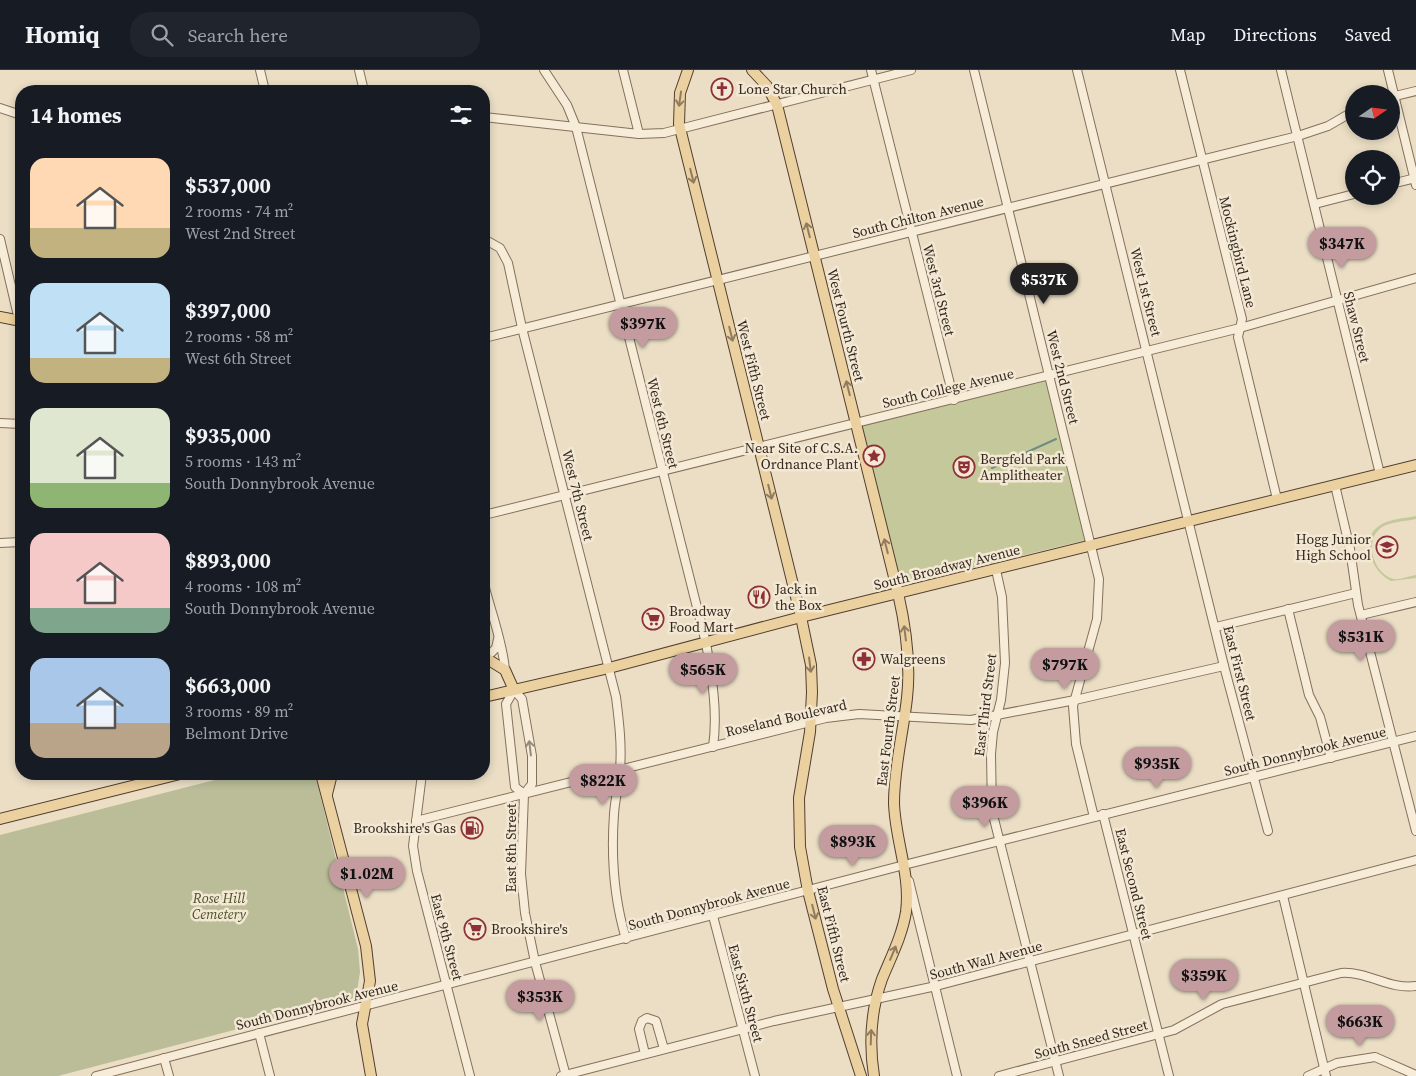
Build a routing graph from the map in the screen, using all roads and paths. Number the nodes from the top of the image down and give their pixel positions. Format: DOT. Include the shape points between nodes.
graph roads {
  1 [pos="260,70"];
  2 [pos="359,70"];
  3 [pos="544,70"];
  4 [pos="623,70"];
  5 [pos="688,70"];
  6 [pos="752,70"];
  7 [pos="871,70"];
  8 [pos="911,70"];
  9 [pos="974,70"];
  10 [pos="1077,70"];
  11 [pos="1180,70"];
  12 [pos="1282,70"];
  13 [pos="1388,70"];
  14 [pos="874,80"];
  15 [pos="264,85"];
  16 [pos="363,85"];
  17 [pos="1391,85"];
  18 [pos="1416,91"];
  19 [pos="1400,94"];
  20 [pos="777,105"];
  21 [pos="0,108"];
  22 [pos="15,113"];
  23 [pos="1345,116"];
  24 [pos="490,118"];
  25 [pos="1400,123"];
  26 [pos="576,127"];
  27 [pos="680,129"];
  28 [pos="639,134"];
  29 [pos="1298,136"];
  30 [pos="1202,159"];
  31 [pos="1415,180"];
  32 [pos="1400,182"];
  33 [pos="1106,183"];
  34 [pos="1345,196"];
  35 [pos="1316,204"];
  36 [pos="1008,208"];
  37 [pos="911,231"];
  38 [pos="0,239"];
  39 [pos="490,241"];
  40 [pos="814,255"];
  41 [pos="1416,278"];
  42 [pos="717,279"];
  43 [pos="15,300"];
  44 [pos="1338,301"];
  45 [pos="620,304"];
  46 [pos="0,317"];
  47 [pos="15,320"];
  48 [pos="522,328"];
  49 [pos="1240,328"];
  50 [pos="490,336"];
  51 [pos="1147,351"];
  52 [pos="1050,376"];
  53 [pos="954,400"];
  54 [pos="856,422"];
  55 [pos="0,423"];
  56 [pos="15,424"];
  57 [pos="759,447"];
  58 [pos="1416,465"];
  59 [pos="662,472"];
  60 [pos="1380,474"];
  61 [pos="1335,485"];
  62 [pos="565,495"];
  63 [pos="1277,499"];
  64 [pos="490,514"];
  65 [pos="1189,520"];
  66 [pos="15,542"];
  67 [pos="0,543"];
  68 [pos="1092,545"];
  69 [pos="996,570"];
  70 [pos="1356,592"];
  71 [pos="898,593"];
  72 [pos="1416,602"];
  73 [pos="490,608"];
  74 [pos="1288,608"];
  75 [pos="1361,616"];
  76 [pos="801,617"];
  77 [pos="1216,627"];
  78 [pos="498,639"];
  79 [pos="706,643"];
  80 [pos="490,653"];
  81 [pos="490,661"];
  82 [pos="1224,666"];
  83 [pos="609,668"];
  84 [pos="505,670"];
  85 [pos="514,690"];
  86 [pos="490,696"];
  87 [pos="1075,700"];
  88 [pos="998,714"];
  89 [pos="905,717"];
  90 [pos="810,722"];
  91 [pos="1416,736"];
  92 [pos="1392,741"];
  93 [pos="713,747"];
  94 [pos="1331,758"];
  95 [pos="620,770"];
  96 [pos="1254,777"];
  97 [pos="156,780"];
  98 [pos="323,780"];
  99 [pos="331,780"];
  100 [pos="421,780"];
  101 [pos="524,794"];
  102 [pos="327,795"];
  103 [pos="1103,814"];
  104 [pos="1094,817"];
  105 [pos="0,819"];
  106 [pos="416,821"];
  107 [pos="1268,831"];
  108 [pos="1416,831"];
  109 [pos="1000,841"];
  110 [pos="1416,860"];
  111 [pos="905,869"];
  112 [pos="808,891"];
  113 [pos="1283,896"];
  114 [pos="713,916"];
  115 [pos="1134,934"];
  116 [pos="626,939"];
  117 [pos="1030,961"];
  118 [pos="535,962"];
  119 [pos="1303,982"];
  120 [pos="447,985"];
  121 [pos="936,986"];
  122 [pos="1416,986"];
  123 [pos="876,999"];
  124 [pos="365,1006"];
  125 [pos="838,1007"];
  126 [pos="743,1029"];
  127 [pos="258,1033"];
  128 [pos="1158,1033"];
  129 [pos="664,1049"];
  130 [pos="645,1054"];
  131 [pos="164,1058"];
  132 [pos="1055,1061"];
  133 [pos="1325,1072"];
  134 [pos="564,1075"];
  135 [pos="1416,1075"];
  136 [pos="96,1076"];
  137 [pos="169,1076"];
  138 [pos="270,1076"];
  139 [pos="371,1076"];
  140 [pos="470,1076"];
  141 [pos="755,1076"];
  142 [pos="861,1076"];
  143 [pos="874,1076"];
  144 [pos="957,1076"];
  145 [pos="999,1076"];
  146 [pos="1059,1076"];
  147 [pos="1169,1076"];
  148 [pos="1308,1076"];
  1 -- 15 [label="street"];
  2 -- 16 [label="street"];
  3 -- 26 [label="street, West 6th Street" via="567,105"];
  4 -- 28 [label="street"];
  5 -- 27 [label="main road, West Fifth Street, one-way" via="680,93"];
  6 -- 20 [label="main road, West Fourth Street" via="767,86"];
  7 -- 14 [label="street, West 3rd Street"];
  8 -- 14 [label="street"];
  9 -- 36 [label="street, West 2nd Street"];
  10 -- 33 [label="street, West 1st Street"];
  11 -- 30 [label="street, Mockingbird Lane"];
  12 -- 29 [label="street, Shaw Street"];
  13 -- 17 [label="street"];
  14 -- 20 [label="street"];
  14 -- 37 [label="street, West 3rd Street"];
  18 -- 19 [label="street"];
  20 -- 27 [label="street"];
  40 -- 20 [label="main road, West Fourth Street, one-way"];
  21 -- 22 [label="street"];
  23 -- 29 [label="street, South Chilton Avenue"];
  24 -- 26 [label="street"];
  25 -- 31 [label="street"];
  26 -- 28 [label="street"];
  26 -- 45 [label="street, West 6th Street"];
  27 -- 28 [label="street"];
  27 -- 42 [label="main road, West Fifth Street, one-way"];
  29 -- 30 [label="street, South Chilton Avenue"];
  29 -- 35 [label="street, Shaw Street"];
  30 -- 33 [label="street, South Chilton Avenue"];
  30 -- 49 [label="street, Mockingbird Lane" via="1242,319"];
  31 -- 32 [label="street"];
  33 -- 36 [label="street, South Chilton Avenue"];
  33 -- 51 [label="street, West 1st Street"];
  34 -- 35 [label="street"];
  35 -- 44 [label="street, Shaw Street"];
  36 -- 37 [label="street, South Chilton Avenue"];
  36 -- 52 [label="street, West 2nd Street"];
  37 -- 40 [label="street, South Chilton Avenue"];
  37 -- 53 [label="street, West 3rd Street"];
  38 -- 43 [label="street"];
  39 -- 48 [label="street, West 7th Street" via="505,255"];
  40 -- 42 [label="street, South Chilton Avenue"];
  54 -- 40 [label="main road, West Fourth Street, one-way"];
  41 -- 44 [label="street, South College Avenue"];
  42 -- 45 [label="street, South Chilton Avenue"];
  42 -- 57 [label="main road, West Fifth Street, one-way"];
  44 -- 49 [label="street, South College Avenue"];
  44 -- 60 [label="street, Shaw Street"];
  45 -- 48 [label="street, South Chilton Avenue"];
  45 -- 59 [label="street, West 6th Street"];
  46 -- 47 [label="main road"];
  48 -- 50 [label="street, South Chilton Avenue"];
  48 -- 62 [label="street, West 7th Street"];
  49 -- 51 [label="street, South College Avenue"];
  49 -- 63 [label="street, Mockingbird Lane" via="1238,337"];
  51 -- 52 [label="street, South College Avenue"];
  51 -- 65 [label="street, West 1st Street"];
  52 -- 53 [label="street, South College Avenue"];
  52 -- 68 [label="street, West 2nd Street"];
  53 -- 54 [label="street, South College Avenue"];
  54 -- 57 [label="street, South College Avenue"];
  71 -- 54 [label="main road, West Fourth Street, one-way"];
  55 -- 56 [label="street"];
  57 -- 59 [label="street, South College Avenue"];
  57 -- 76 [label="main road, West Fifth Street, one-way"];
  58 -- 60 [label="main road, South Broadway Avenue"];
  59 -- 62 [label="street, South College Avenue"];
  59 -- 79 [label="street, West 6th Street"];
  60 -- 61 [label="main road, South Broadway Avenue"];
  61 -- 63 [label="main road, South Broadway Avenue"];
  61 -- 70 [label="street"];
  62 -- 64 [label="street, South College Avenue"];
  62 -- 83 [label="street, West 7th Street"];
  63 -- 65 [label="main road, South Broadway Avenue"];
  65 -- 68 [label="main road, South Broadway Avenue"];
  65 -- 77 [label="street, East First Street"];
  66 -- 67 [label="street"];
  68 -- 69 [label="main road, South Broadway Avenue"];
  68 -- 87 [label="street" via="1099,579 1099,610"];
  69 -- 71 [label="main road, South Broadway Avenue"];
  69 -- 88 [label="street, East Third Street" via="1005,636"];
  70 -- 74 [label="street"];
  70 -- 75 [label="street"];
  71 -- 76 [label="main road, South Broadway Avenue"];
  89 -- 71 [label="main road, East Fourth Street, one-way" via="908,658"];
  72 -- 75 [label="street"];
  73 -- 78 [label="street"];
  74 -- 77 [label="street"];
  74 -- 94 [label="street" via="1310,695 1322,723"];
  75 -- 92 [label="street"];
  76 -- 79 [label="main road, South Broadway Avenue"];
  76 -- 90 [label="main road, East Fifth Street, one-way" via="811,665"];
  77 -- 82 [label="street, East First Street"];
  78 -- 80 [label="street" via="496,648"];
  78 -- 84 [label="street" via="504,653"];
  79 -- 83 [label="main road, South Broadway Avenue"];
  79 -- 93 [label="street, West 6th Street" via="715,705"];
  81 -- 84 [label="main road"];
  82 -- 87 [label="street, Roseland Boulevard"];
  82 -- 96 [label="street, East First Street"];
  83 -- 85 [label="main road, South Broadway Avenue"];
  83 -- 95 [label="street, West 7th Street" via="620,724"];
  84 -- 85 [label="main road"];
  85 -- 86 [label="main road, South Broadway Avenue"];
  101 -- 85 [label="street, East 8th Street, one-way" via="532,784 532,756 522,699"];
  85 -- 101 [label="street, East 8th Street" via="506,704 515,787"];
  87 -- 88 [label="street, Roseland Boulevard"];
  87 -- 104 [label="street" via="1076,744"];
  88 -- 89 [label="street, Roseland Boulevard" via="971,720"];
  88 -- 109 [label="street, East Third Street" via="993,732 990,785 992,811"];
  89 -- 90 [label="street, Roseland Boulevard" via="859,714"];
  89 -- 111 [label="main road, East Fourth Street" via="897,753 894,794"];
  90 -- 93 [label="street, Roseland Boulevard"];
  90 -- 112 [label="main road, East Fifth Street" via="798,818"];
  91 -- 92 [label="street, South Donnybrook Avenue"];
  92 -- 94 [label="street, South Donnybrook Avenue"];
  92 -- 108 [label="street"];
  93 -- 95 [label="street, Roseland Boulevard"];
  94 -- 96 [label="street, South Donnybrook Avenue"];
  95 -- 101 [label="street, Roseland Boulevard"];
  95 -- 116 [label="street, West 7th Street" via="613,850 617,901"];
  96 -- 103 [label="street, South Donnybrook Avenue"];
  96 -- 107 [label="street, East First Street"];
  97 -- 105 [label="main road"];
  98 -- 102 [label="main road"];
  99 -- 102 [label="main road"];
  100 -- 106 [label="street, East 9th Street"];
  101 -- 106 [label="street, Roseland Boulevard"];
  101 -- 118 [label="street, East 8th Street" via="522,886"];
  102 -- 124 [label="main road" via="366,946 370,981"];
  103 -- 104 [label="street, South Donnybrook Avenue"];
  103 -- 115 [label="street, East Second Street"];
  104 -- 109 [label="street, South Donnybrook Avenue"];
  106 -- 120 [label="street, East 9th Street" via="413,846 417,871"];
  109 -- 111 [label="street, South Donnybrook Avenue"];
  109 -- 117 [label="street, East Third Street"];
  110 -- 113 [label="street, South Wall Avenue"];
  111 -- 112 [label="street, South Donnybrook Avenue"];
  111 -- 121 [label="street, East Fourth Street"];
  123 -- 111 [label="main road, East Fourth Street, one-way" via="903,926 907,904"];
  112 -- 114 [label="street, South Donnybrook Avenue"];
  112 -- 125 [label="main road, East Fifth Street, one-way"];
  113 -- 115 [label="street, South Wall Avenue"];
  113 -- 119 [label="street"];
  114 -- 116 [label="street, South Donnybrook Avenue"];
  114 -- 126 [label="street, East Sixth Street"];
  115 -- 117 [label="street, South Wall Avenue"];
  115 -- 128 [label="street, East Second Street"];
  116 -- 118 [label="street, South Donnybrook Avenue"];
  117 -- 121 [label="street, South Wall Avenue"];
  117 -- 132 [label="street, East Third Street"];
  118 -- 120 [label="street, South Donnybrook Avenue"];
  118 -- 134 [label="street, East 8th Street"];
  119 -- 122 [label="street, South Sneed Street" via="1351,972 1392,986"];
  119 -- 128 [label="street, South Sneed Street" via="1222,1004 1185,1026"];
  119 -- 133 [label="street"];
  120 -- 124 [label="street, South Donnybrook Avenue"];
  120 -- 140 [label="street, East 9th Street"];
  121 -- 123 [label="street, South Wall Avenue"];
  121 -- 144 [label="street, East Fourth Street"];
  123 -- 125 [label="street, South Wall Avenue"];
  143 -- 123 [label="main road, one-way" via="871,1038"];
  124 -- 127 [label="street, South Donnybrook Avenue"];
  124 -- 139 [label="main road" via="363,1038"];
  125 -- 126 [label="street, South Wall Avenue"];
  125 -- 142 [label="main road, East Fifth Street"];
  126 -- 129 [label="street, South Wall Avenue"];
  126 -- 141 [label="street, East Sixth Street"];
  127 -- 131 [label="street, South Donnybrook Avenue"];
  127 -- 138 [label="street"];
  128 -- 132 [label="street, South Sneed Street"];
  128 -- 147 [label="street, East Second Street"];
  129 -- 130 [label="street, South Wall Avenue"];
  129 -- 130 [label="street" via="656,1021 647,1018 639,1029"];
  130 -- 134 [label="street, South Wall Avenue"];
  131 -- 136 [label="street, South Donnybrook Avenue"];
  131 -- 137 [label="street"];
  132 -- 145 [label="street, South Sneed Street"];
  132 -- 146 [label="street, East Third Street"];
  133 -- 135 [label="street" via="1338,1063 1375,1057"];
  133 -- 148 [label="street"];
}
